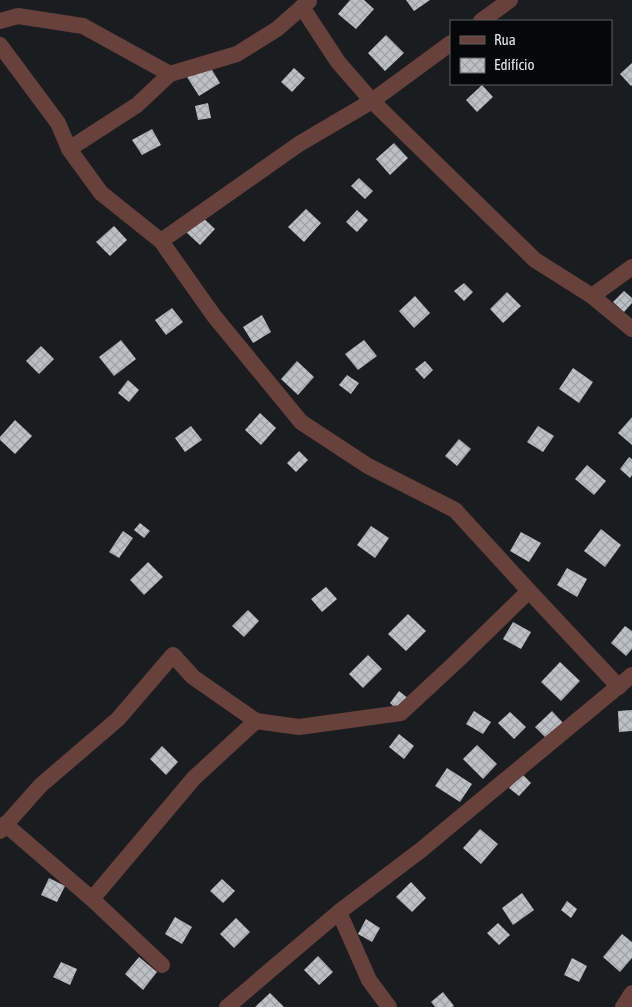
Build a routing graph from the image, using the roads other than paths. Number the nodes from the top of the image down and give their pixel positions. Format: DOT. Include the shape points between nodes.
graph roads {
  1 [pos="510,0"];
  2 [pos="306,4"];
  3 [pos="482,20"];
  4 [pos="0,21"];
  5 [pos="450,44"];
  6 [pos="0,45"];
  7 [pos="170,74"];
  8 [pos="372,100"];
  9 [pos="69,149"];
  10 [pos="161,241"];
  11 [pos="632,267"];
  12 [pos="592,296"];
  13 [pos="632,328"];
  14 [pos="529,591"];
  15 [pos="632,674"];
  16 [pos="619,686"];
  17 [pos="256,721"];
  18 [pos="3,827"];
  19 [pos="92,899"];
  20 [pos="339,912"];
  21 [pos="162,965"];
  22 [pos="632,993"];
  23 [pos="227,1007"];
  24 [pos="389,1007"];
  25 [pos="623,1007"];
  1 -- 3 [label="street"];
  2 -- 7 [label="street" via="277,29 236,54"];
  2 -- 8 [label="street" via="338,62"];
  4 -- 7 [label="street" via="18,16 83,26"];
  5 -- 8 [label="street"];
  6 -- 9 [label="street" via="58,123"];
  7 -- 9 [label="street" via="137,105"];
  8 -- 10 [label="street" via="299,144"];
  8 -- 12 [label="street" via="536,260"];
  9 -- 10 [label="street" via="101,193"];
  10 -- 14 [label="street" via="214,316 301,422 368,466 455,510"];
  11 -- 12 [label="street"];
  12 -- 13 [label="street"];
  14 -- 16 [label="street"];
  14 -- 17 [label="street" via="401,714 299,727"];
  15 -- 16 [label="street"];
  16 -- 20 [label="street" via="421,850"];
  17 -- 18 [label="street" via="193,677 173,655 118,719 41,786"];
  17 -- 19 [label="street" via="194,778"];
  18 -- 19 [label="street"];
  19 -- 21 [label="street"];
  20 -- 23 [label="street"];
  20 -- 24 [label="street" via="369,980"];
  22 -- 25 [label="street"];
}
